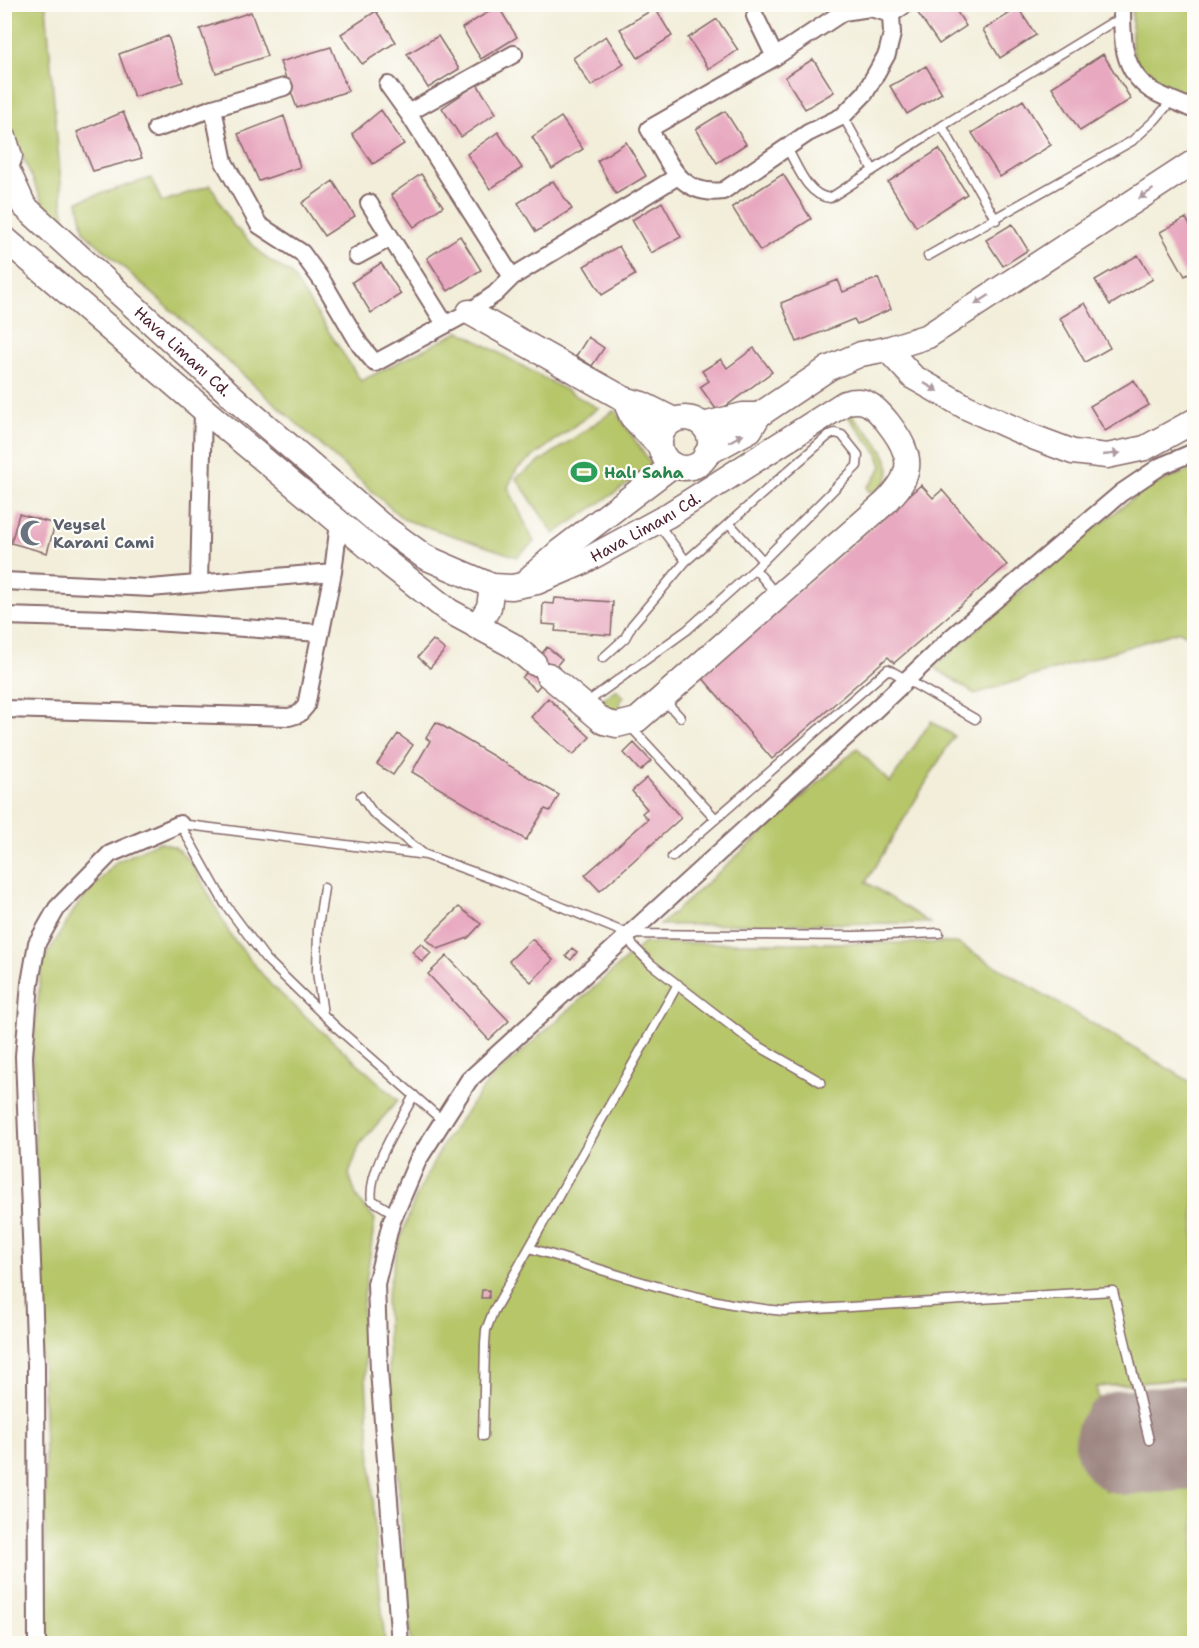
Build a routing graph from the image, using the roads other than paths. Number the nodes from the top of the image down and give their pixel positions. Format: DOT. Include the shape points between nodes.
graph roads {
  1 [pos="906,4"];
  2 [pos="1122,12"];
  3 [pos="891,14"];
  4 [pos="755,16"];
  5 [pos="514,54"];
  6 [pos="776,57"];
  7 [pos="388,85"];
  8 [pos="284,87"];
  9 [pos="1173,99"];
  10 [pos="213,108"];
  11 [pos="1194,110"];
  12 [pos="408,113"];
  13 [pos="843,116"];
  14 [pos="942,126"];
  15 [pos="156,129"];
  16 [pos="4,136"];
  17 [pos="787,148"];
  18 [pos="1192,169"];
  19 [pos="873,170"];
  20 [pos="6,171"];
  21 [pos="678,176"];
  22 [pos="369,203"];
  23 [pos="996,220"];
  24 [pos="4,238"];
  25 [pos="390,238"];
  26 [pos="357,256"];
  27 [pos="928,256"];
  28 [pos="512,277"];
  29 [pos="469,312"];
  30 [pos="445,324"];
  31 [pos="887,350"];
  32 [pos="624,399"];
  33 [pos="203,409"];
  34 [pos="759,415"];
  35 [pos="674,420"];
  36 [pos="1194,421"];
  37 [pos="703,425"];
  38 [pos="1194,452"];
  39 [pos="706,454"];
  40 [pos="666,455"];
  41 [pos="656,522"];
  42 [pos="339,523"];
  43 [pos="729,523"];
  44 [pos="762,560"];
  45 [pos="686,561"];
  46 [pos="755,569"];
  47 [pos="333,572"];
  48 [pos="4,581"];
  49 [pos="199,584"];
  50 [pos="492,585"];
  51 [pos="523,585"];
  52 [pos="777,597"];
  53 [pos="4,616"];
  54 [pos="477,627"];
  55 [pos="320,633"];
  56 [pos="603,658"];
  57 [pos="907,680"];
  58 [pos="662,698"];
  59 [pos="584,705"];
  60 [pos="4,709"];
  61 [pos="680,717"];
  62 [pos="975,719"];
  63 [pos="627,723"];
  64 [pos="361,796"];
  65 [pos="716,819"];
  66 [pos="180,824"];
  67 [pos="426,855"];
  68 [pos="672,858"];
  69 [pos="324,888"];
  70 [pos="939,933"];
  71 [pos="628,934"];
  72 [pos="678,984"];
  73 [pos="323,1015"];
  74 [pos="821,1082"];
  75 [pos="414,1095"];
  76 [pos="443,1121"];
  77 [pos="395,1214"];
  78 [pos="529,1248"];
  79 [pos="483,1436"];
  80 [pos="1149,1440"];
  81 [pos="37,1644"];
  82 [pos="400,1644"];
  1 -- 3 [label="street"];
  2 -- 9 [label="street" via="1122,43 1131,72 1151,89"];
  2 -- 14 [label="lane" via="1111,23"];
  3 -- 6 [label="street" via="870,8 843,12"];
  3 -- 13 [label="street" via="887,54 865,93"];
  4 -- 6 [label="street"];
  5 -- 12 [label="street"];
  6 -- 21 [label="street" via="649,129"];
  7 -- 12 [label="street"];
  8 -- 10 [label="street"];
  9 -- 11 [label="street"];
  9 -- 23 [label="lane" via="1132,141"];
  10 -- 15 [label="street"];
  10 -- 30 [label="street" via="224,162 259,225 302,253 375,363"];
  12 -- 28 [label="street"];
  13 -- 17 [label="street"];
  13 -- 19 [label="lane"];
  14 -- 19 [label="lane"];
  14 -- 23 [label="lane"];
  16 -- 20 [label="street" via="10,156"];
  17 -- 19 [label="lane" via="810,188 824,197 830,198"];
  17 -- 21 [label="street" via="723,191 694,189"];
  18 -- 31 [label="street, one-way" via="928,336"];
  20 -- 50 [label="street, Hava Limanı Cd." via="24,206 243,406 381,525 425,557"];
  21 -- 28 [label="street"];
  22 -- 25 [label="street"];
  23 -- 27 [label="lane"];
  24 -- 33 [label="street, Hava Limanı Cd."];
  25 -- 26 [label="street"];
  25 -- 30 [label="street"];
  28 -- 29 [label="street"];
  29 -- 30 [label="street"];
  29 -- 32 [label="street"];
  31 -- 34 [label="street" via="861,354 829,368"];
  31 -- 36 [label="street, one-way" via="913,377 966,407 1073,452 1107,456 1146,448"];
  32 -- 35 [label="street"];
  32 -- 40 [label="street" via="632,417"];
  33 -- 42 [label="street, Hava Limanı Cd."];
  33 -- 49 [label="street"];
  34 -- 37 [label="street" via="743,414"];
  39 -- 34 [label="street, one-way" via="750,430"];
  35 -- 37 [label="street" via="689,418"];
  35 -- 40 [label="street" via="663,431"];
  37 -- 39 [label="street" via="709,439"];
  38 -- 57 [label="street" via="1161,466 1121,493"];
  39 -- 40 [label="street" via="695,465 680,467"];
  40 -- 51 [label="street"];
  41 -- 45 [label="lane"];
  41 -- 51 [label="street, Hava Limanı Cd." via="581,563"];
  41 -- 52 [label="street, Hava Limanı Cd." via="845,403 866,402 905,449 906,475 886,502"];
  42 -- 47 [label="street"];
  42 -- 54 [label="street, Hava Limanı Cd." via="449,611"];
  43 -- 44 [label="lane"];
  43 -- 44 [label="lane" via="829,435 842,435 858,455 857,466"];
  43 -- 45 [label="lane"];
  44 -- 46 [label="lane"];
  45 -- 56 [label="lane" via="625,638"];
  46 -- 52 [label="lane"];
  46 -- 59 [label="lane" via="687,630"];
  47 -- 49 [label="street"];
  47 -- 55 [label="street"];
  48 -- 49 [label="street" via="151,588"];
  50 -- 51 [label="street, Hava Limanı Cd."];
  50 -- 54 [label="street" via="489,608"];
  52 -- 58 [label="street, Hava Limanı Cd."];
  53 -- 55 [label="street"];
  54 -- 59 [label="street, Hava Limanı Cd." via="512,645"];
  55 -- 60 [label="street" via="306,706 299,714 288,717"];
  57 -- 62 [label="lane"];
  57 -- 65 [label="lane" via="888,669"];
  57 -- 71 [label="street"];
  58 -- 61 [label="lane"];
  58 -- 63 [label="street, Hava Limanı Cd." via="637,720"];
  59 -- 63 [label="street, Hava Limanı Cd." via="604,722"];
  63 -- 65 [label="lane"];
  64 -- 67 [label="lane" via="373,813"];
  65 -- 68 [label="lane"];
  66 -- 67 [label="lane"];
  66 -- 73 [label="lane" via="225,904 267,959"];
  66 -- 81 [label="street" via="110,854 57,908 37,943 30,983 24,1056 36,1365"];
  67 -- 71 [label="lane"];
  69 -- 73 [label="lane" via="317,972"];
  70 -- 71 [label="lane"];
  71 -- 72 [label="lane" via="633,946"];
  71 -- 76 [label="street" via="469,1080"];
  72 -- 74 [label="lane" via="755,1044"];
  72 -- 78 [label="lane"];
  73 -- 75 [label="lane"];
  75 -- 76 [label="lane"];
  75 -- 77 [label="lane" via="376,1168 370,1188 372,1200"];
  76 -- 77 [label="street" via="418,1160"];
  77 -- 82 [label="street" via="376,1284"];
  78 -- 79 [label="lane" via="486,1330"];
  78 -- 80 [label="lane" via="756,1309 784,1311 1113,1291"];
}
